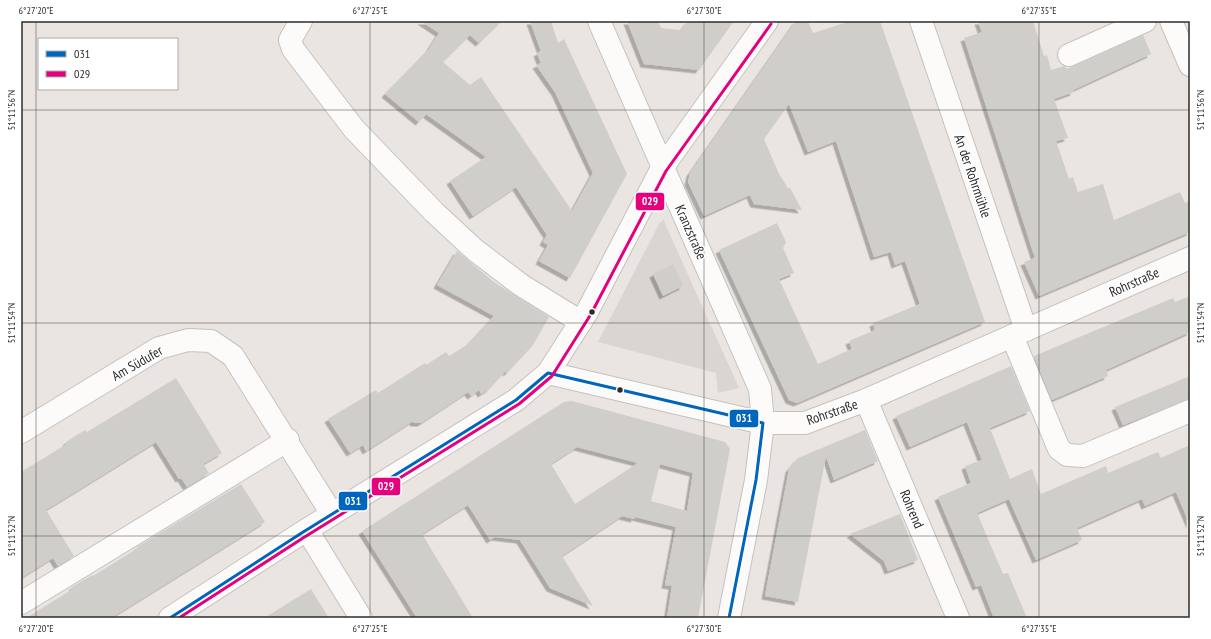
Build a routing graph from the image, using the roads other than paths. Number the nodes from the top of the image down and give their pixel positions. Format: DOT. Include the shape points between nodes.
graph roads {
  1 [pos="302,21"];
  2 [pos="599,21"];
  3 [pos="767,21"];
  4 [pos="921,21"];
  5 [pos="1145,21"];
  6 [pos="1171,21"];
  7 [pos="1069,55"];
  8 [pos="1190,65"];
  9 [pos="662,168"];
  10 [pos="1190,258"];
  11 [pos="581,322"];
  12 [pos="1019,333"];
  13 [pos="548,373"];
  14 [pos="866,400"];
  15 [pos="1190,411"];
  16 [pos="763,423"];
  17 [pos="21,432"];
  18 [pos="288,440"];
  19 [pos="332,514"];
  20 [pos="307,530"];
  21 [pos="21,603"];
  22 [pos="170,618"];
  23 [pos="361,618"];
  24 [pos="729,618"];
  25 [pos="958,618"];
  1 -- 11 [label="street" via="290,40 293,49 354,128 387,165 475,250 521,285"];
  2 -- 9 [label="street, Kranzstraße"];
  3 -- 9 [label="street"];
  4 -- 12 [label="street, An der Rohrmühle"];
  5 -- 7 [label="street"];
  6 -- 8 [label="street"];
  9 -- 11 [label="street"];
  9 -- 16 [label="street, Kranzstraße" via="760,389"];
  10 -- 12 [label="street, Rohrstraße"];
  11 -- 13 [label="street"];
  12 -- 14 [label="street, Rohrstraße"];
  12 -- 15 [label="street" via="1059,449 1068,455 1083,456"];
  13 -- 16 [label="street, Rohrstraße"];
  13 -- 19 [label="street" via="516,400"];
  14 -- 16 [label="street, Rohrstraße" via="805,423"];
  14 -- 25 [label="street, Rohrend"];
  16 -- 24 [label="street, Kranzstraße" via="756,480"];
  17 -- 18 [label="street, Am Südufer" via="159,348 188,340 211,341 233,356"];
  18 -- 19 [label="street, Am Südufer"];
  18 -- 21 [label="street"];
  19 -- 20 [label="street"];
  20 -- 22 [label="street"];
  20 -- 23 [label="street"];
}
